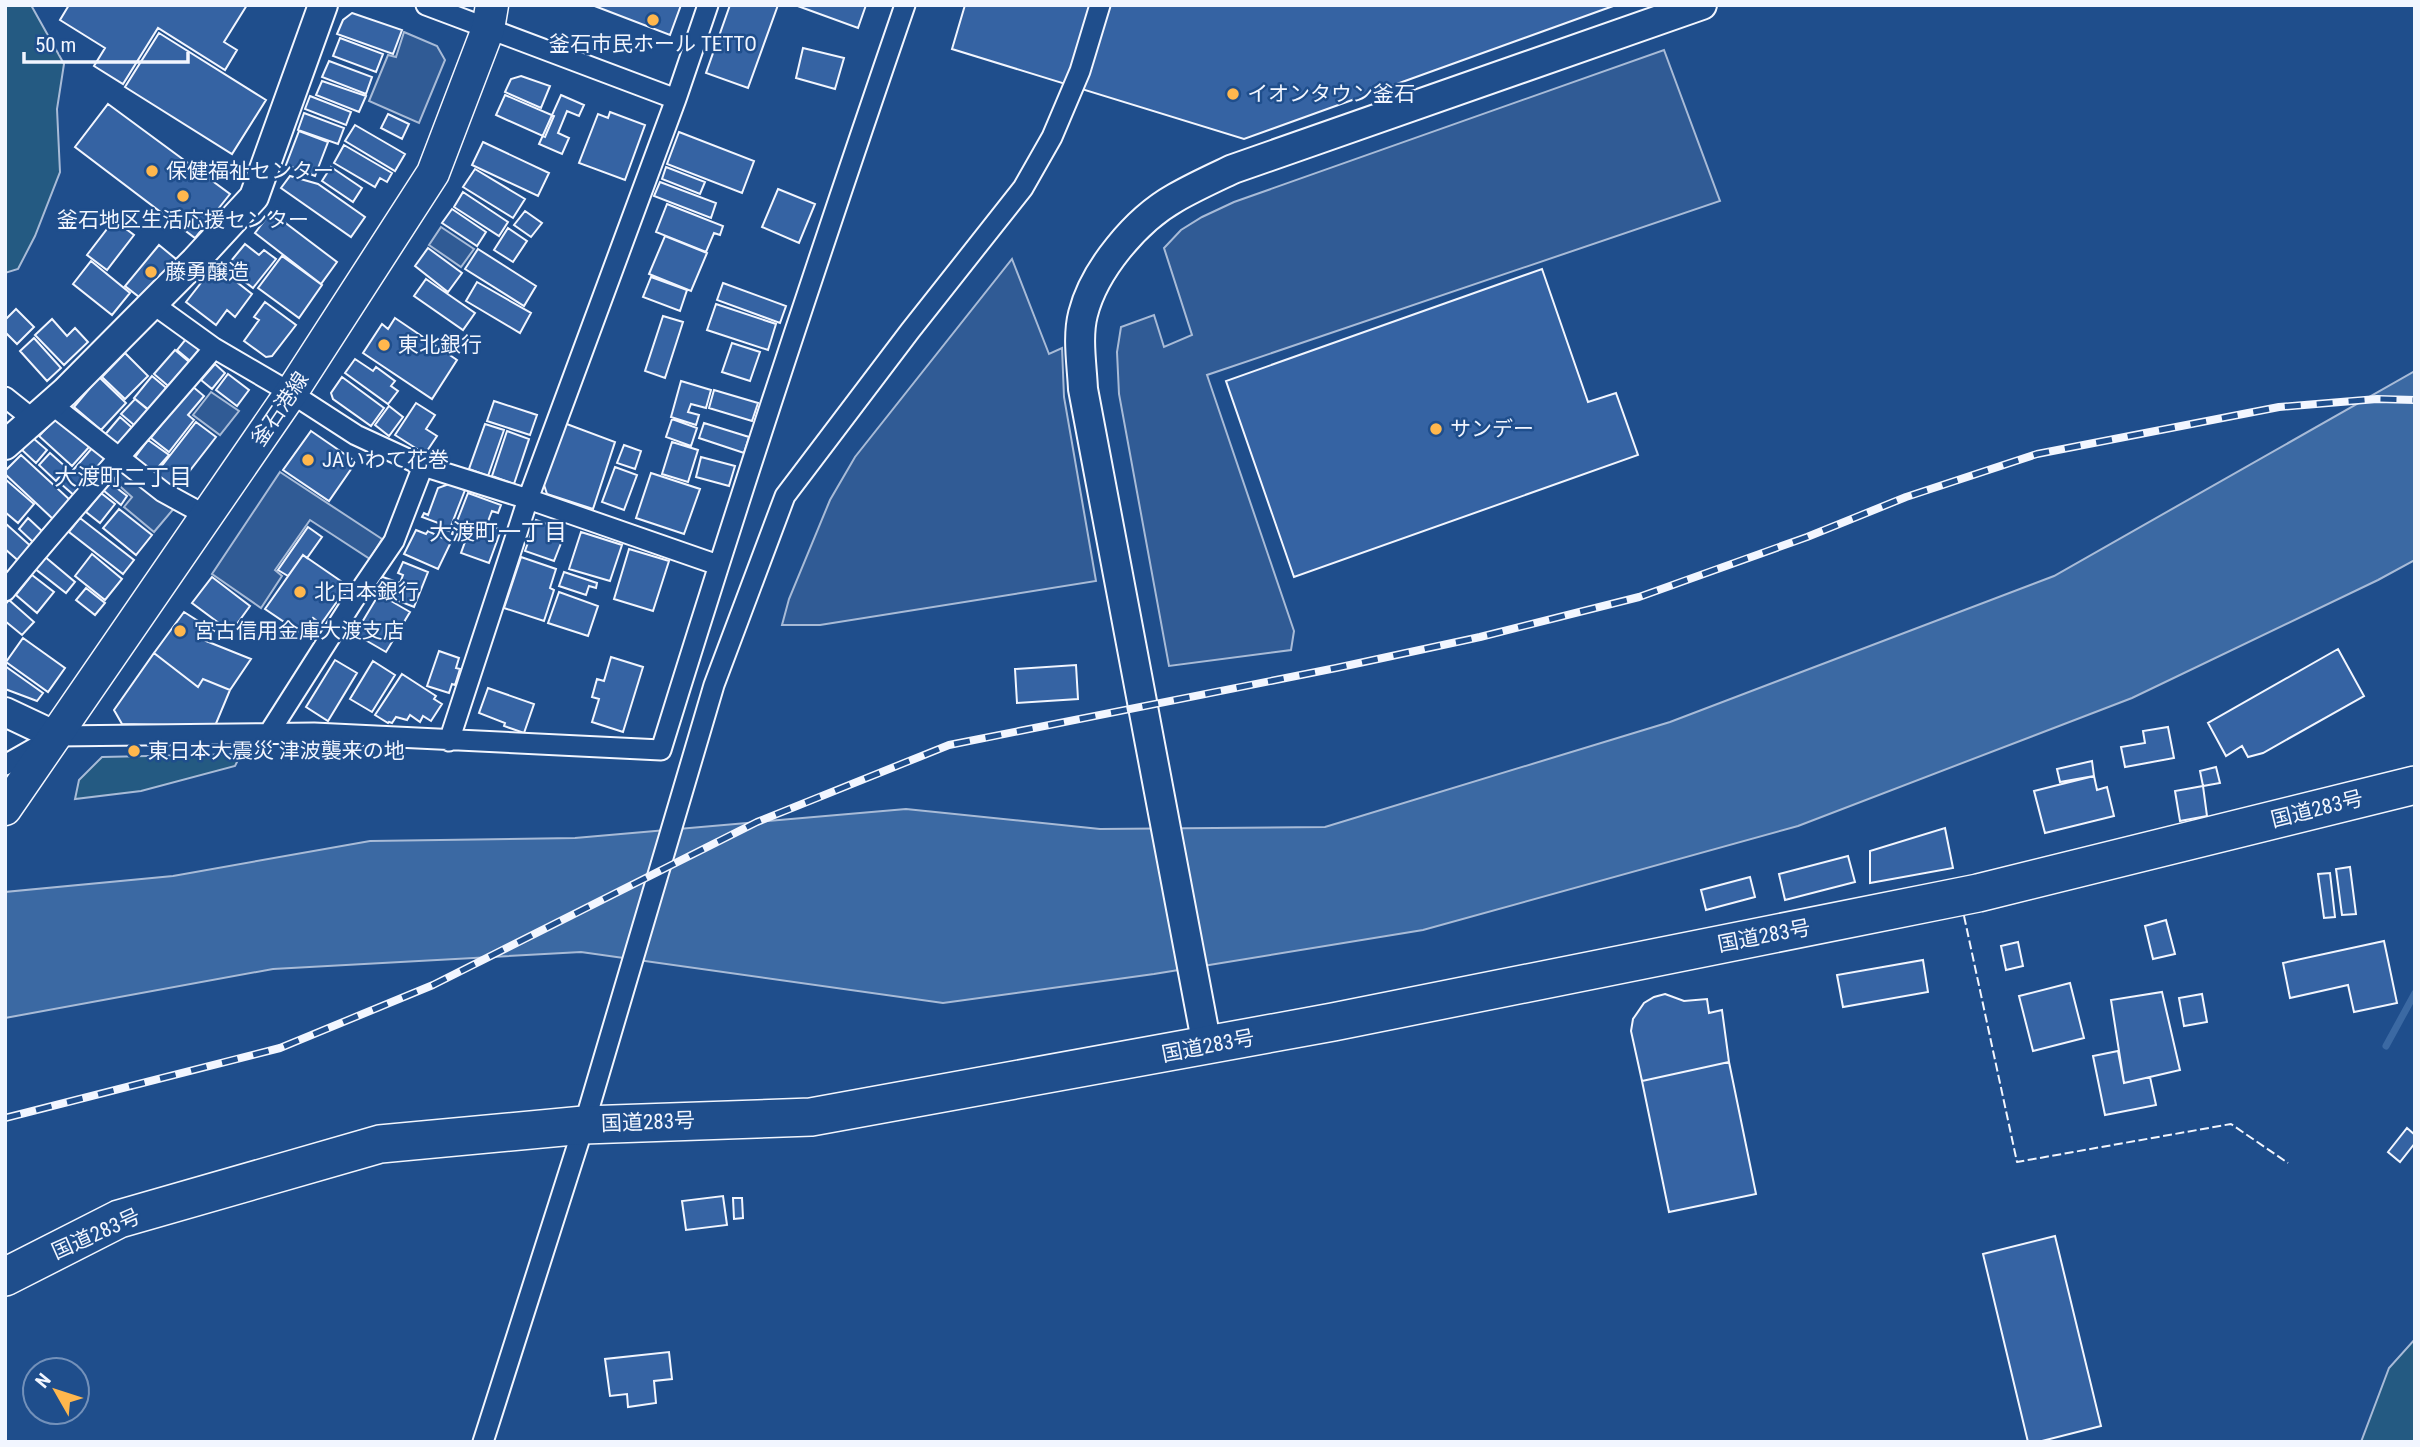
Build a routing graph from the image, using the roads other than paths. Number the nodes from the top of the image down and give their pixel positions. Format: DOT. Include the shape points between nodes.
graph roads {
  1 [pos="323,5"];
  2 [pos="426,5"];
  3 [pos="708,5"];
  4 [pos="905,5"];
  5 [pos="1100,5"];
  6 [pos="1702,5"];
  7 [pos="490,17"];
  8 [pos="676,99"];
  9 [pos="153,304"];
  10 [pos="214,348"];
  11 [pos="291,393"];
  12 [pos="5,397"];
  13 [pos="43,412"];
  14 [pos="5,445"];
  15 [pos="119,460"];
  16 [pos="423,466"];
  17 [pos="528,499"];
  18 [pos="207,516"];
  19 [pos="718,565"];
  20 [pos="5,591"];
  21 [pos="5,712"];
  22 [pos="269,733"];
  23 [pos="55,736"];
  24 [pos="449,741"];
  25 [pos="2415,785"];
  26 [pos="10,788"];
  27 [pos="1207,1046"];
  28 [pos="584,1125"];
  29 [pos="5,1277"];
  30 [pos="483,1442"];
  1 -- 9 [label="street" via="254,197"];
  2 -- 7 [label="street"];
  3 -- 8 [label="street"];
  4 -- 19 [label="street"];
  5 -- 28 [label="street" via="1080,71 1052,137 1023,188 785,496 714,685"];
  6 -- 27 [label="street" via="1233,169 1173,199 1143,222 1115,251 1095,284 1082,315 1083,389"];
  7 -- 8 [label="street"];
  7 -- 11 [label="main road, 釜石港線" via="433,173"];
  8 -- 17 [label="street"];
  9 -- 10 [label="street"];
  9 -- 13 [label="street"];
  10 -- 11 [label="street"];
  10 -- 15 [label="street"];
  11 -- 16 [label="street" via="356,435"];
  11 -- 18 [label="main road, 釜石港線"];
  12 -- 13 [label="street"];
  13 -- 14 [label="street"];
  13 -- 15 [label="street"];
  15 -- 18 [label="street"];
  15 -- 20 [label="street"];
  16 -- 17 [label="street"];
  16 -- 22 [label="street" via="394,541"];
  17 -- 19 [label="street"];
  17 -- 24 [label="street"];
  18 -- 23 [label="main road, 釜石港線"];
  19 -- 24 [label="street" via="661,750"];
  21 -- 23 [label="street"];
  22 -- 23 [label="street"];
  22 -- 24 [label="street"];
  23 -- 26 [label="main road, 釜石港線"];
  25 -- 27 [label="highway, 国道283号" via="1978,893"];
  27 -- 28 [label="highway, 国道283号" via="811,1117"];
  28 -- 29 [label="highway, 国道283号" via="380,1144 119,1219"];
  28 -- 30 [label="street"];
}
